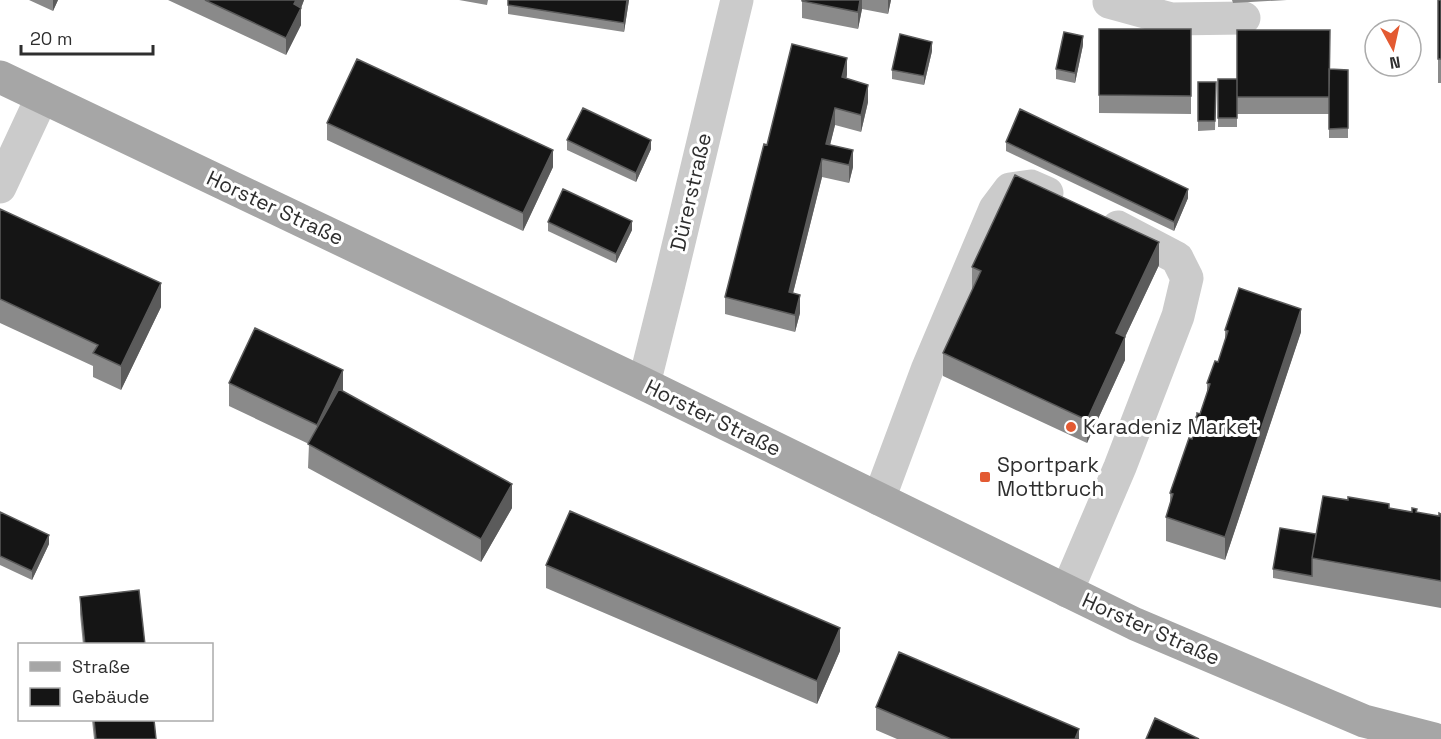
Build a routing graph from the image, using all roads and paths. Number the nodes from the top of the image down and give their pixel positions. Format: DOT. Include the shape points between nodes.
graph roads {
  1 [pos="737,0"];
  2 [pos="1110,0"];
  3 [pos="1244,18"];
  4 [pos="0,77"];
  5 [pos="42,97"];
  6 [pos="0,186"];
  7 [pos="644,384"];
  8 [pos="879,499"];
  9 [pos="1067,591"];
  10 [pos="1434,739"];
  1 -- 7 [label="street, Dürerstraße"];
  2 -- 3 [label="street" via="1171,19"];
  4 -- 5 [label="main road, Horster Straße"];
  5 -- 6 [label="street"];
  5 -- 7 [label="main road, Horster Straße"];
  7 -- 8 [label="main road, Horster Straße"];
  8 -- 9 [label="main road, Horster Straße"];
  8 -- 9 [label="street" via="927,370 995,208 1010,189 1031,186 1133,233 1177,258 1187,278 1179,316"];
  9 -- 10 [label="main road, Horster Straße" via="1135,624 1364,720"];
}
